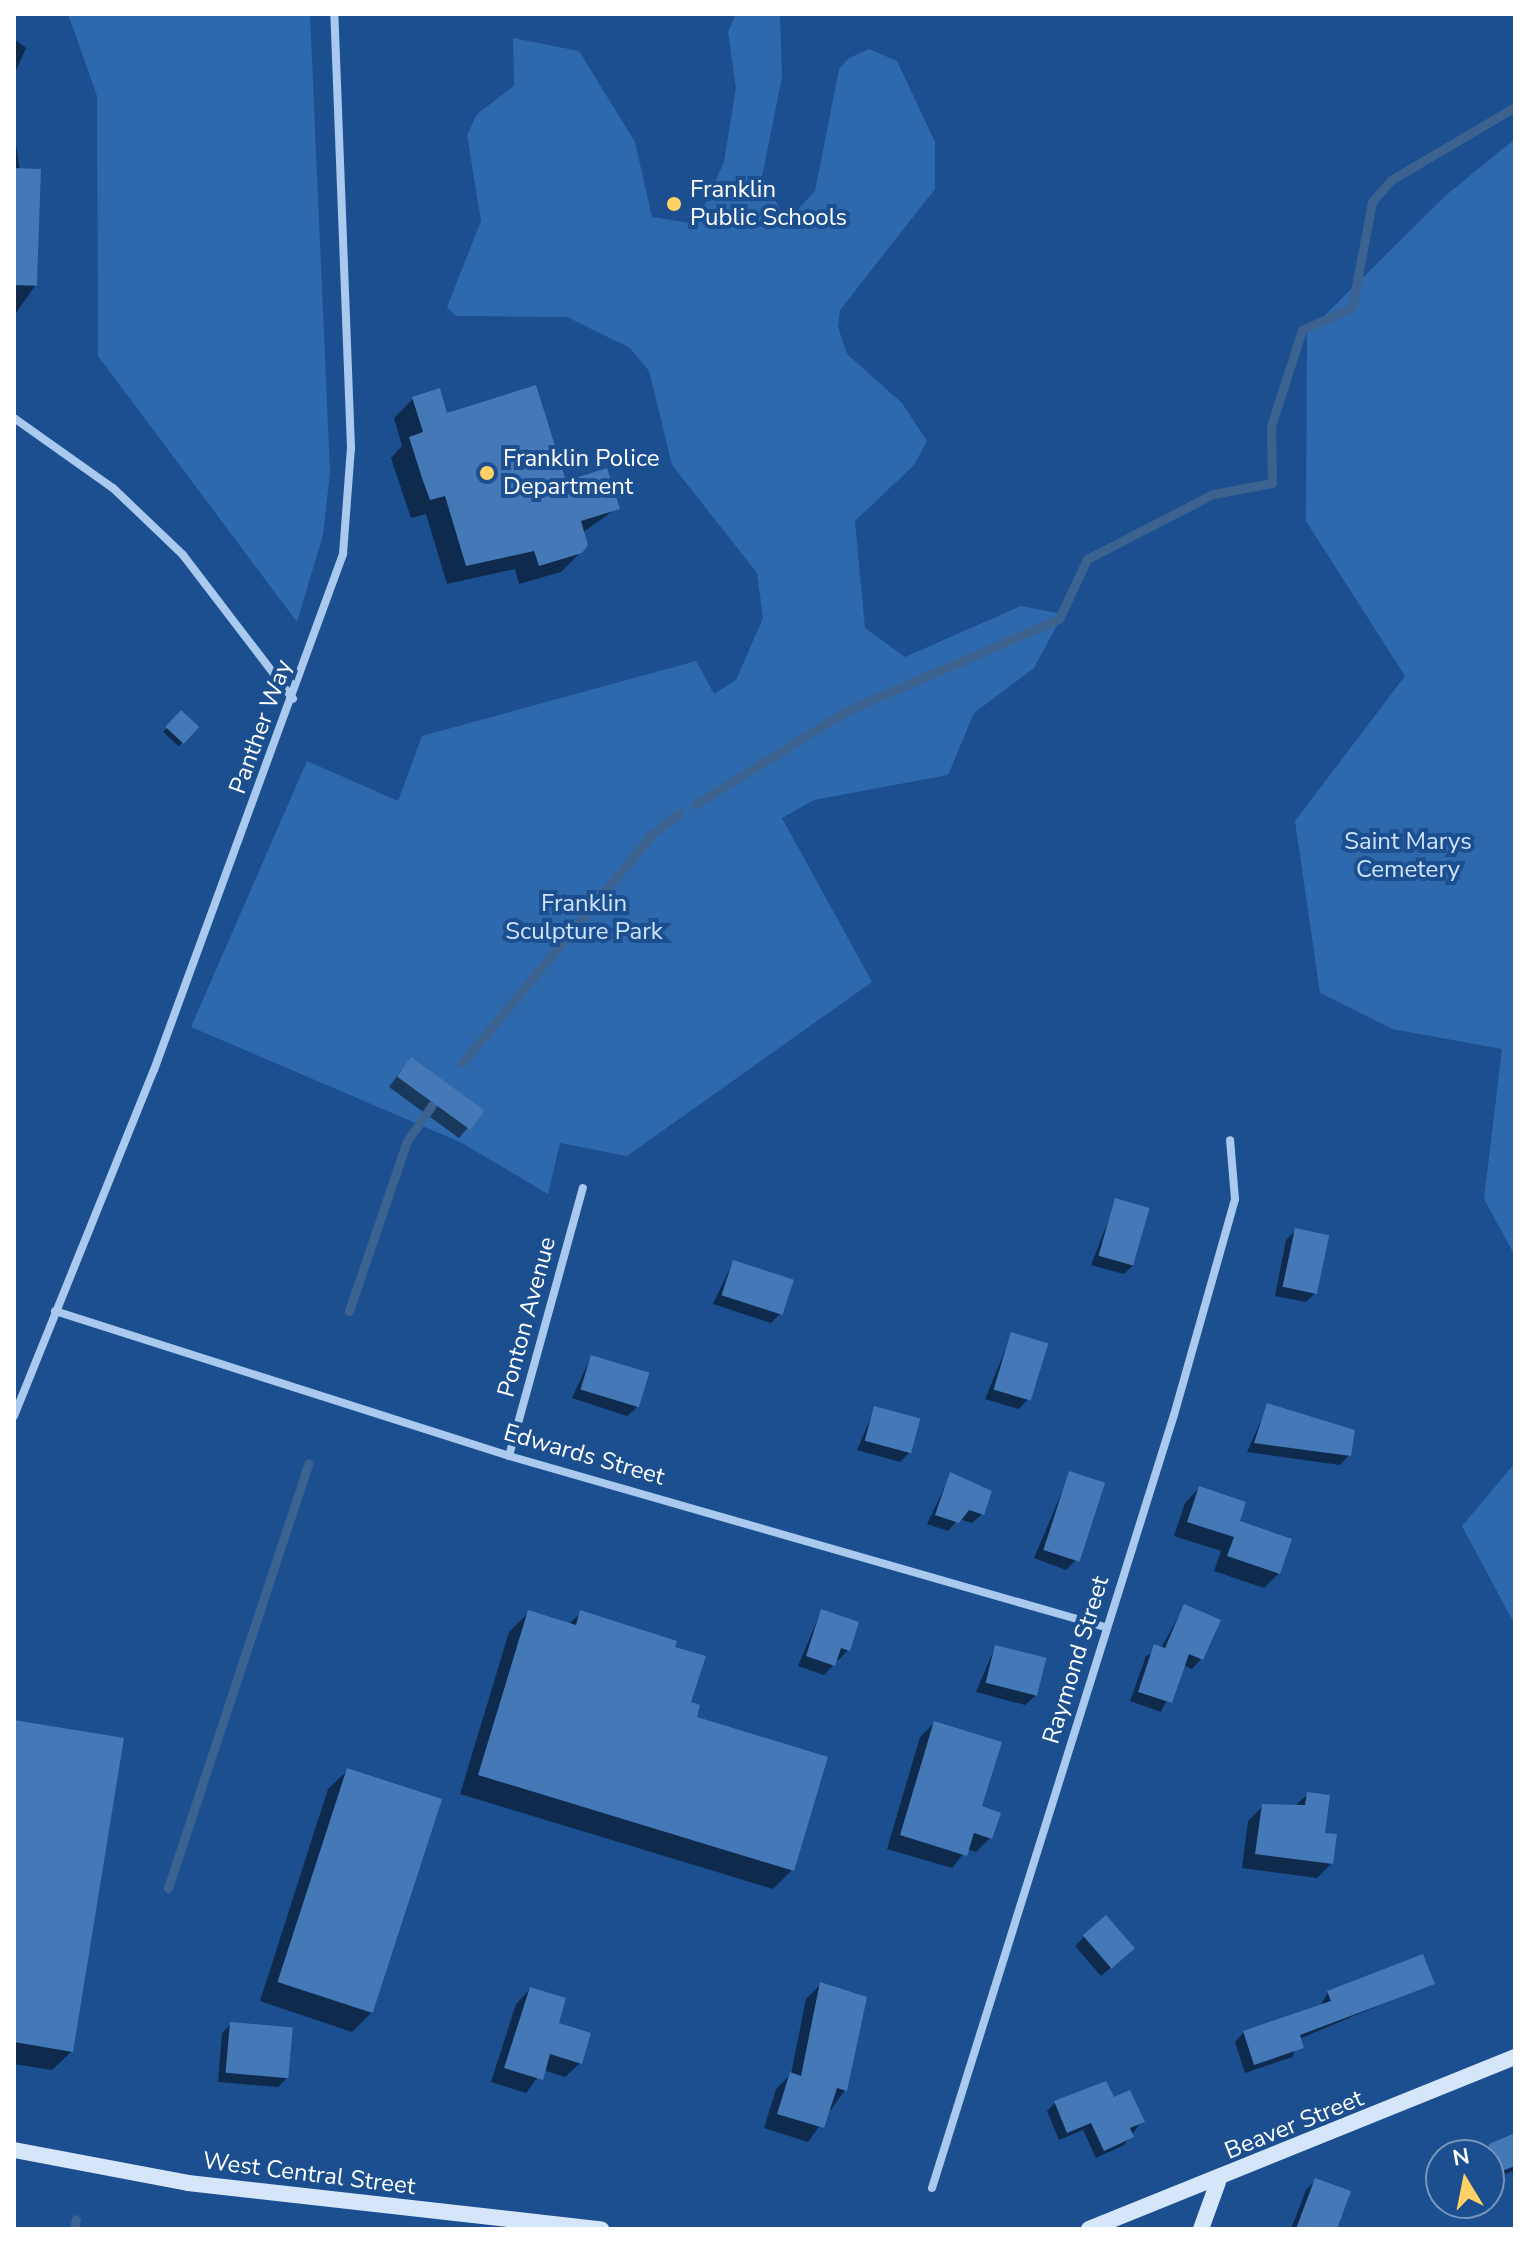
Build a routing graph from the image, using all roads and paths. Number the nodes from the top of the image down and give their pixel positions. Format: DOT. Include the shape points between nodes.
graph roads {
  1 [pos="334,14"];
  2 [pos="14,418"];
  3 [pos="293,699"];
  4 [pos="1230,1140"];
  5 [pos="583,1188"];
  6 [pos="55,1311"];
  7 [pos="14,1416"];
  8 [pos="509,1456"];
  9 [pos="1105,1627"];
  10 [pos="1515,2057"];
  11 [pos="14,2150"];
  12 [pos="1218,2182"];
  13 [pos="932,2188"];
  14 [pos="601,2229"];
  15 [pos="1089,2229"];
  16 [pos="1201,2229"];
  1 -- 3 [label="street, Panther Way" via="349,507 329,602"];
  2 -- 3 [label="street" via="113,488 183,555"];
  3 -- 6 [label="street, Panther Way"];
  4 -- 9 [label="street, Raymond Street" via="1235,1199"];
  5 -- 8 [label="street, Ponton Avenue"];
  6 -- 7 [label="street, Panther Way"];
  6 -- 8 [label="street, Edwards Street"];
  8 -- 9 [label="street, Edwards Street"];
  9 -- 13 [label="street, Raymond Street"];
  10 -- 12 [label="main road, Beaver Street"];
  11 -- 14 [label="main road, West Central Street" via="188,2183"];
  12 -- 15 [label="main road, Beaver Street"];
  12 -- 16 [label="main road"];
}
